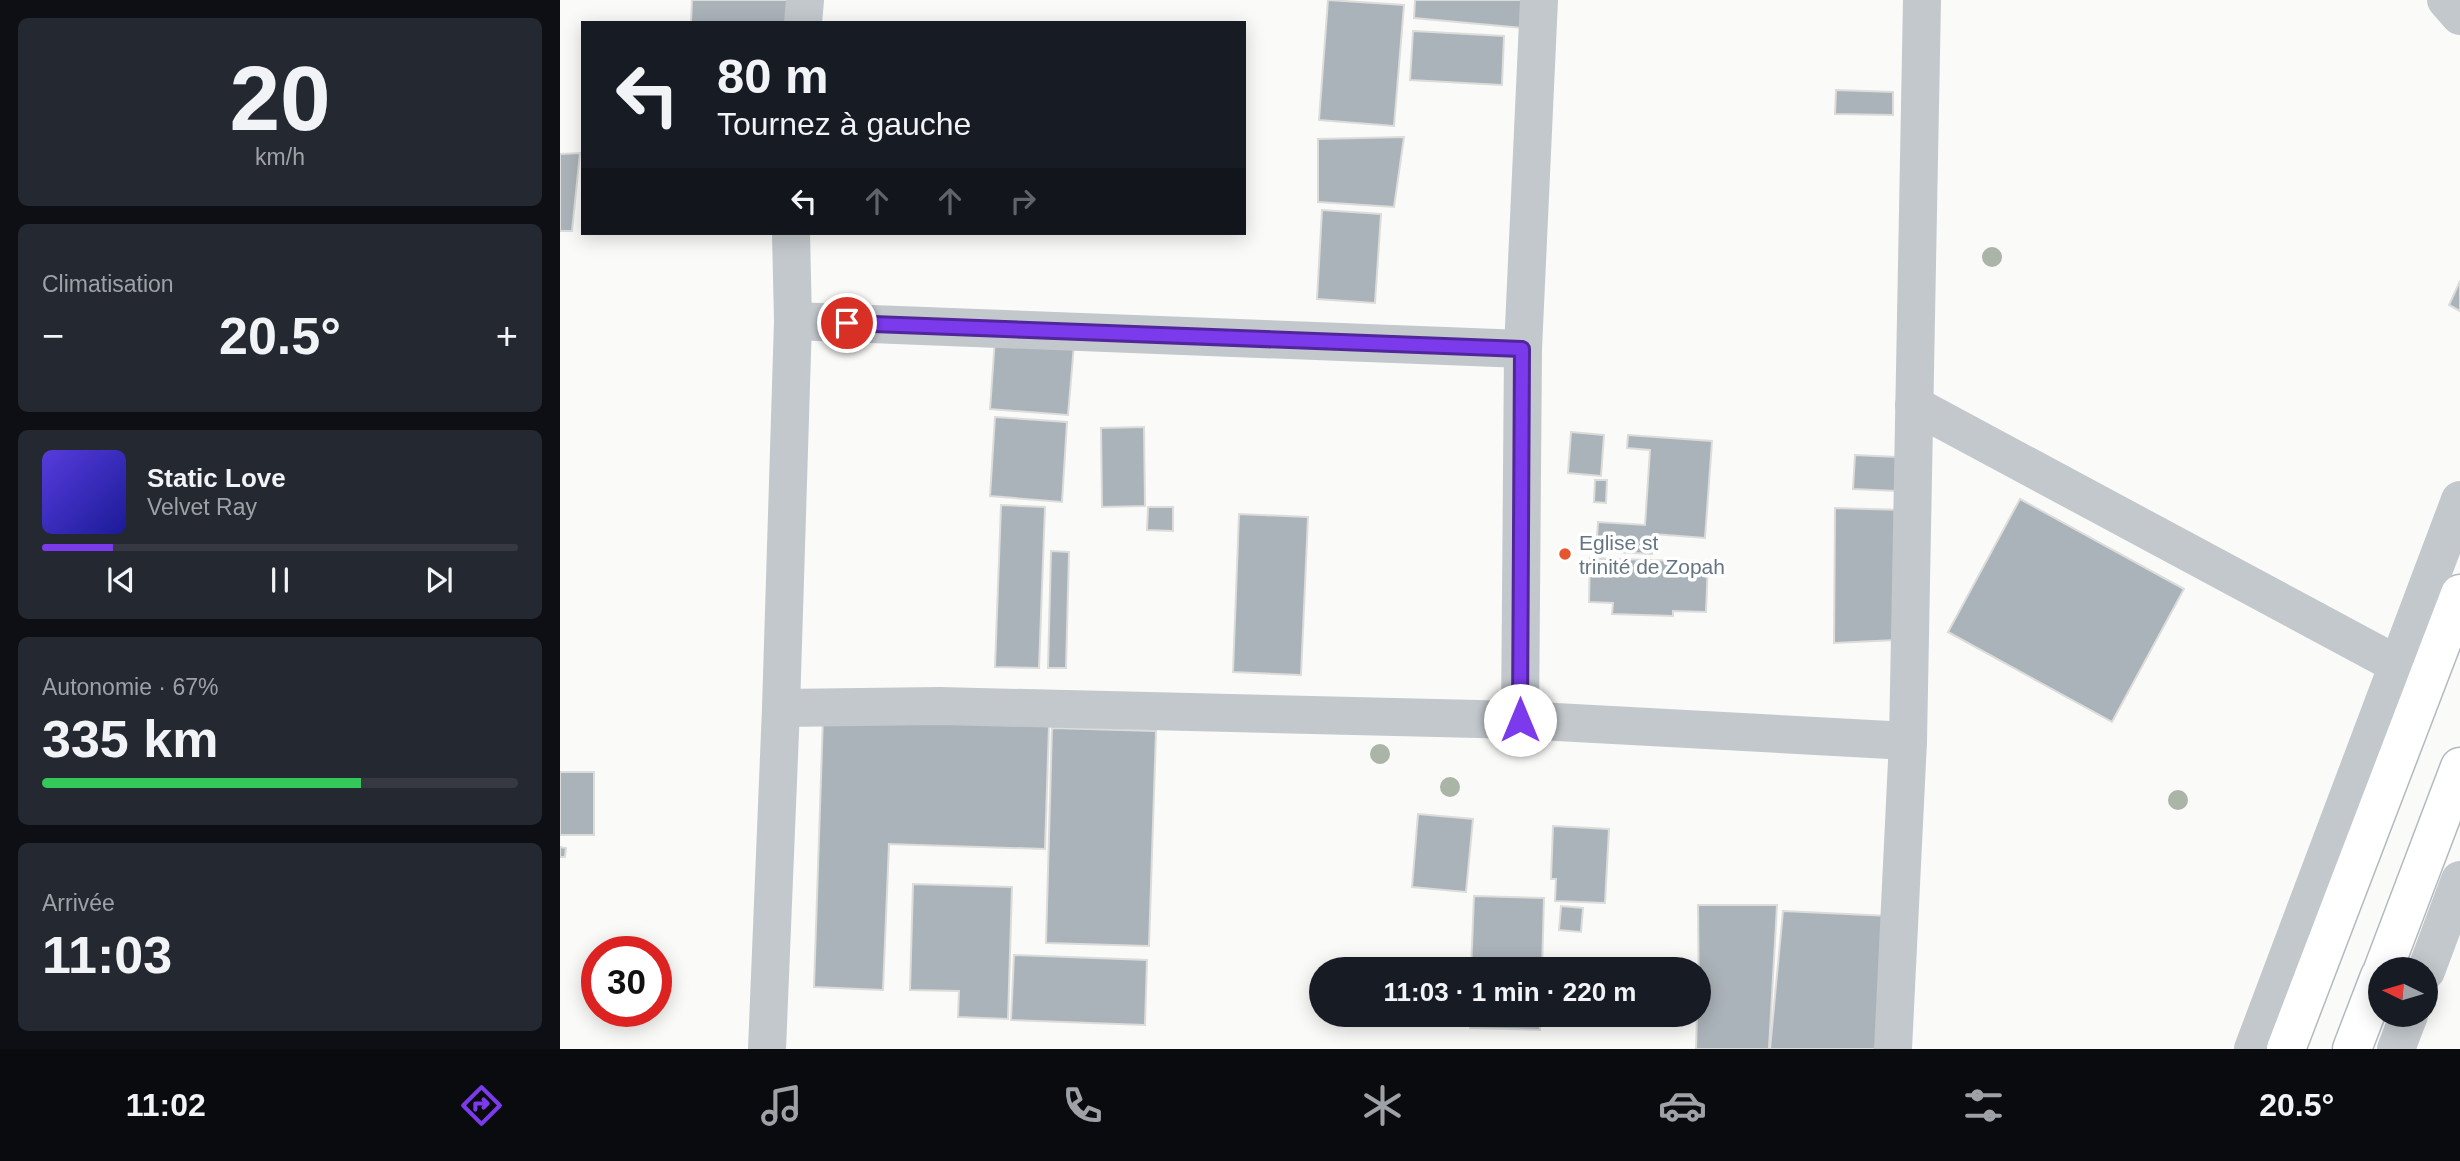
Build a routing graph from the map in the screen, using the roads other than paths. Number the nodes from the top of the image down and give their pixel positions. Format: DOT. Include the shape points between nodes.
graph roads {
  1 [pos="804,0"];
  2 [pos="1539,0"];
  3 [pos="1922,0"];
  4 [pos="2446,0"];
  5 [pos="2460,16"];
  6 [pos="803,21"];
  7 [pos="791,235"];
  8 [pos="793,321"];
  9 [pos="1522,349"];
  10 [pos="1914,405"];
  11 [pos="2460,499"];
  12 [pos="2460,594"];
  13 [pos="2398,665"];
  14 [pos="781,708"];
  15 [pos="1520,720"];
  16 [pos="1908,741"];
  17 [pos="2460,767"];
  18 [pos="2460,880"];
  19 [pos="2388,957"];
  20 [pos="2431,957"];
  21 [pos="2368,1007"];
  22 [pos="2404,1027"];
  23 [pos="767,1049"];
  24 [pos="1893,1049"];
  25 [pos="2253,1049"];
  26 [pos="2286,1049"];
  27 [pos="2352,1049"];
  28 [pos="2396,1049"];
  1 -- 6 [label="street"];
  2 -- 9 [label="street"];
  3 -- 10 [label="street"];
  4 -- 5 [label="street"];
  7 -- 8 [label="street"];
  8 -- 9 [label="street"];
  8 -- 14 [label="street"];
  9 -- 15 [label="street"];
  10 -- 13 [label="street"];
  10 -- 16 [label="street"];
  11 -- 13 [label="street"];
  12 -- 26 [label="main road"];
  13 -- 25 [label="street"];
  14 -- 15 [label="street" via="940,706"];
  14 -- 23 [label="street"];
  15 -- 16 [label="street"];
  16 -- 24 [label="street"];
  17 -- 19 [label="main road"];
  18 -- 20 [label="street"];
  21 -- 27 [label="main road"];
  22 -- 28 [label="street"];
}
